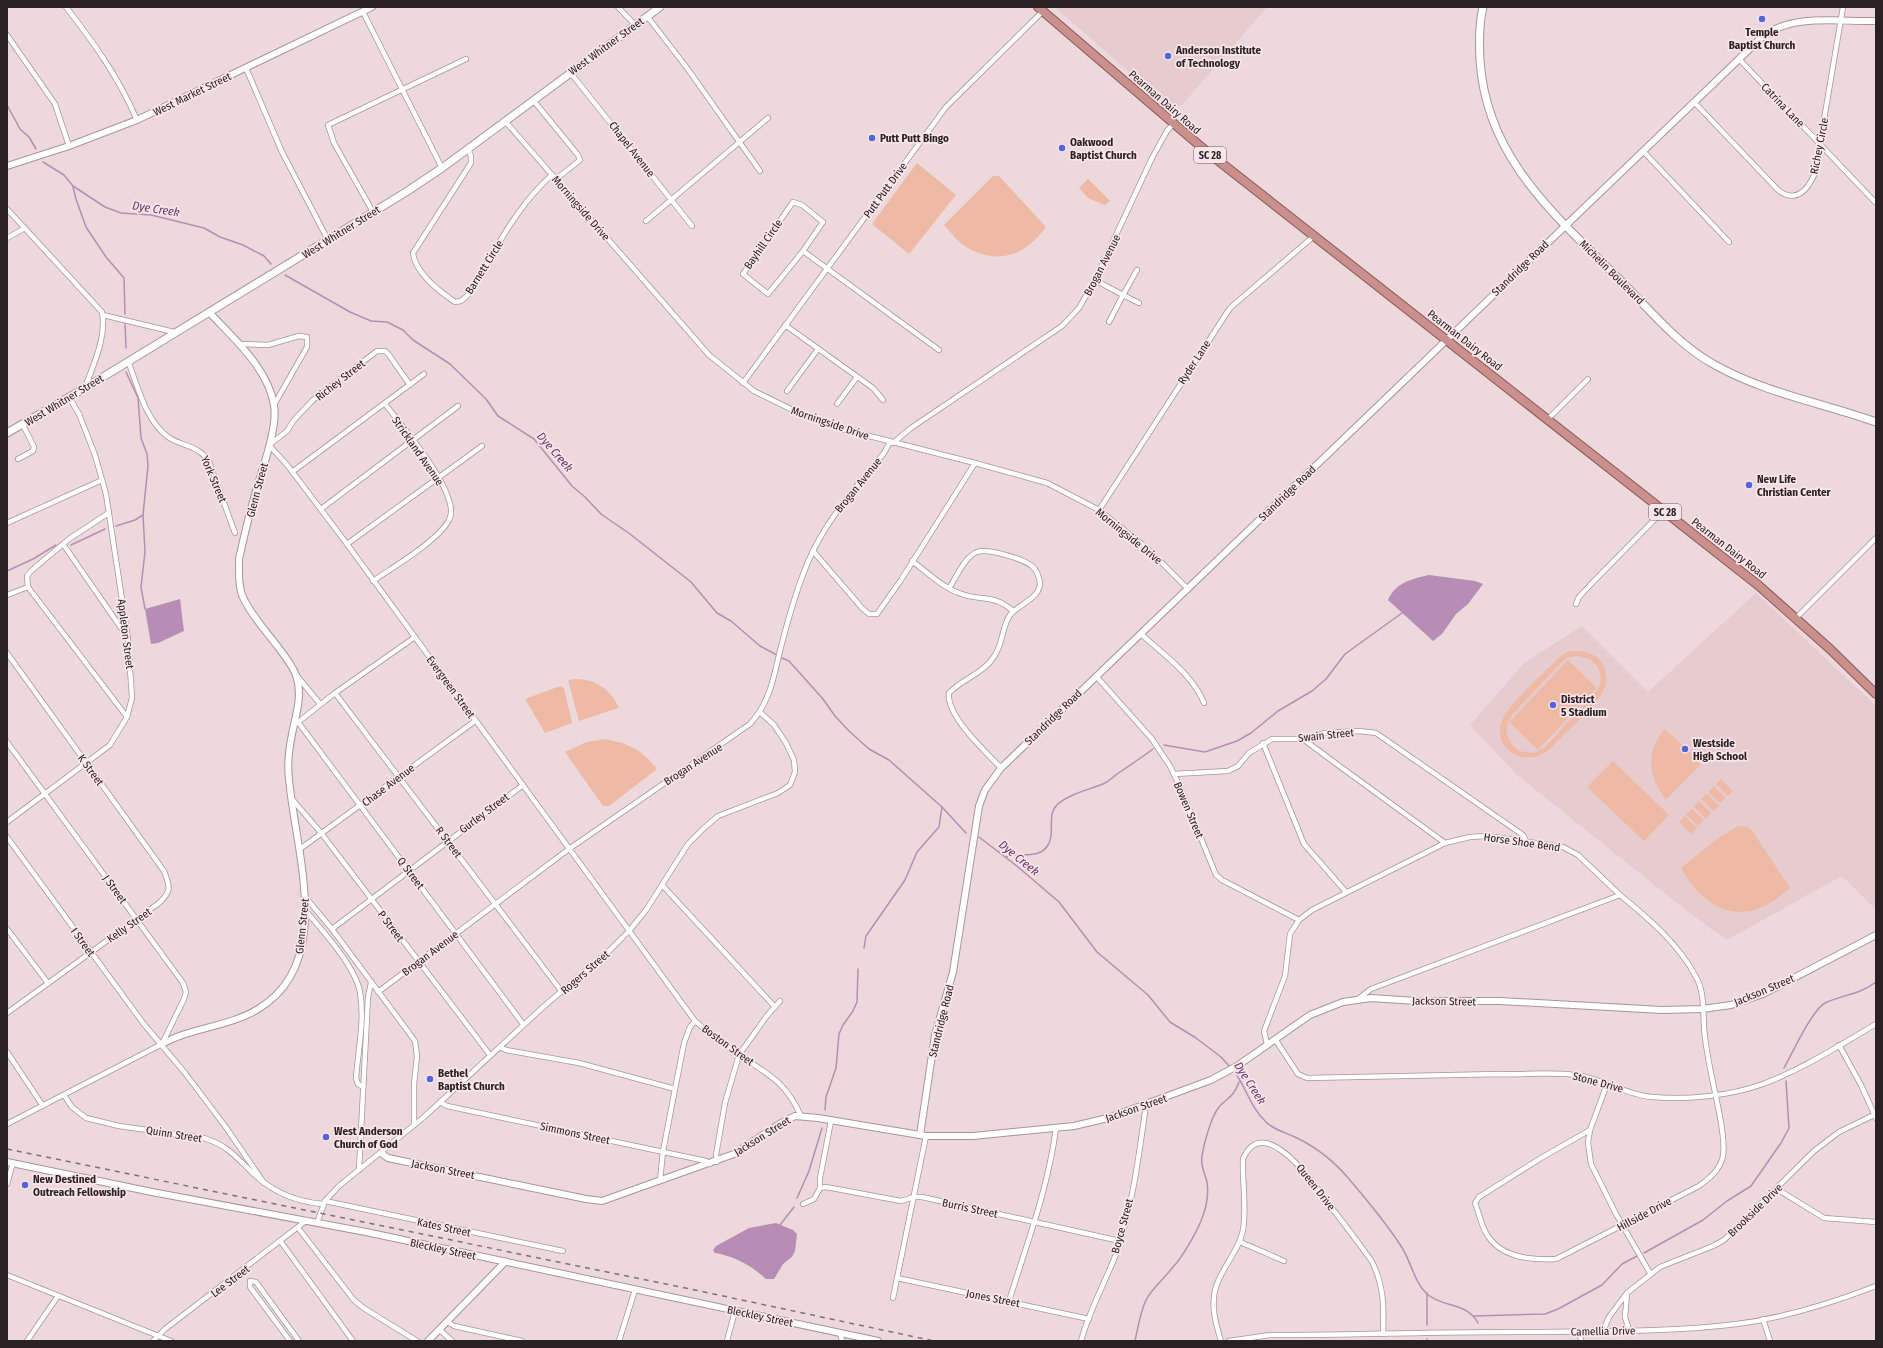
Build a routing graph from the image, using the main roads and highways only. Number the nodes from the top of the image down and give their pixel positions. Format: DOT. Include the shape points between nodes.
graph roads {
  1 [pos="660,7"];
  2 [pos="1483,7"];
  3 [pos="1041,9"];
  4 [pos="1876,422"];
  5 [pos="7,433"];
  6 [pos="1876,694"];
  1 -- 5 [label="main road, West Whitner Street" via="442,168 328,240"];
  2 -- 4 [label="main road, Michelin Boulevard" via="1480,17 1480,55 1489,112 1504,146 1523,177 1566,225 1674,335 1713,364 1757,385"];
  3 -- 6 [label="highway, Pearman Dairy Road / SC 28" via="1206,151 1758,585"];
}
